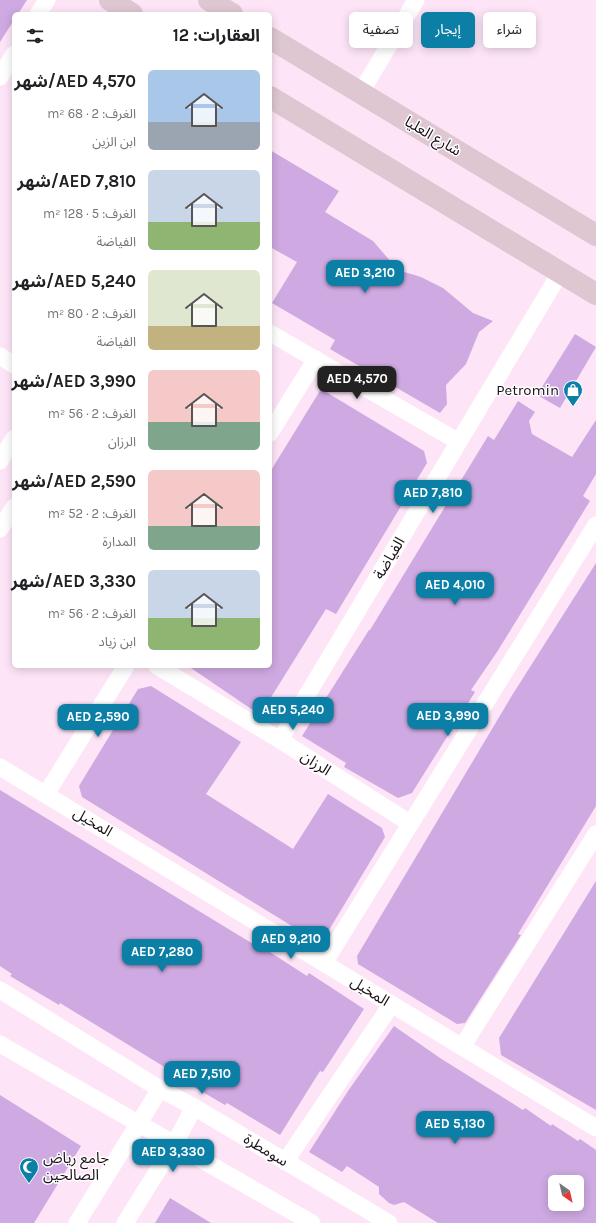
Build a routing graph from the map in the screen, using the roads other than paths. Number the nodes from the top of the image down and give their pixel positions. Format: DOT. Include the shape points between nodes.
graph roads {
  1 [pos="47,0"];
  2 [pos="110,0"];
  3 [pos="209,0"];
  4 [pos="416,0"];
  5 [pos="39,12"];
  6 [pos="129,12"];
  7 [pos="229,12"];
  8 [pos="272,39"];
  9 [pos="12,57"];
  10 [pos="0,77"];
  11 [pos="361,92"];
  12 [pos="272,98"];
  13 [pos="596,235"];
  14 [pos="560,273"];
  15 [pos="596,294"];
  16 [pos="272,334"];
  17 [pos="0,356"];
  18 [pos="316,359"];
  19 [pos="12,364"];
  20 [pos="272,430"];
  21 [pos="12,441"];
  22 [pos="459,442"];
  23 [pos="0,461"];
  24 [pos="12,510"];
  25 [pos="0,529"];
  26 [pos="595,529"];
  27 [pos="125,668"];
  28 [pos="161,668"];
  29 [pos="280,740"];
  30 [pos="0,767"];
  31 [pos="46,794"];
  32 [pos="411,824"];
  33 [pos="596,834"];
  34 [pos="324,963"];
  35 [pos="0,990"];
  36 [pos="391,1005"];
  37 [pos="0,1044"];
  38 [pos="462,1047"];
  39 [pos="160,1089"];
  40 [pos="194,1107"];
  41 [pos="139,1123"];
  42 [pos="596,1128"];
  43 [pos="175,1143"];
  44 [pos="285,1162"];
  45 [pos="77,1223"];
  46 [pos="125,1223"];
  47 [pos="312,1223"];
  48 [pos="389,1223"];
  1 -- 5 [label="street"];
  2 -- 6 [label="main road"];
  3 -- 7 [label="main road"];
  4 -- 11 [label="street"];
  8 -- 11 [label="main road, شارع العليا"];
  9 -- 10 [label="street"];
  11 -- 13 [label="main road, شارع العليا"];
  12 -- 14 [label="main road"];
  14 -- 15 [label="main road"];
  14 -- 22 [label="street, الفياضة"];
  16 -- 18 [label="street"];
  17 -- 19 [label="street"];
  18 -- 20 [label="street"];
  18 -- 22 [label="street"];
  21 -- 23 [label="street"];
  22 -- 29 [label="street, الفياضة"];
  24 -- 25 [label="street"];
  26 -- 32 [label="street"];
  27 -- 31 [label="street"];
  28 -- 29 [label="street, الرزان"];
  29 -- 32 [label="street, الرزان"];
  30 -- 31 [label="street, المخيل"];
  31 -- 34 [label="street, المخيل"];
  32 -- 34 [label="street"];
  33 -- 38 [label="street"];
  34 -- 36 [label="street, المخيل"];
  35 -- 39 [label="street, سومطرة"];
  36 -- 38 [label="street, المخيل"];
  36 -- 44 [label="street"];
  37 -- 41 [label="street"];
  38 -- 42 [label="street, المخيل"];
  39 -- 40 [label="street, سومطرة"];
  39 -- 41 [label="street"];
  40 -- 43 [label="street"];
  40 -- 44 [label="street, سومطرة"];
  41 -- 43 [label="street"];
  41 -- 45 [label="street"];
  43 -- 46 [label="street"];
  43 -- 47 [label="street"];
  44 -- 48 [label="street, سومطرة"];
}
